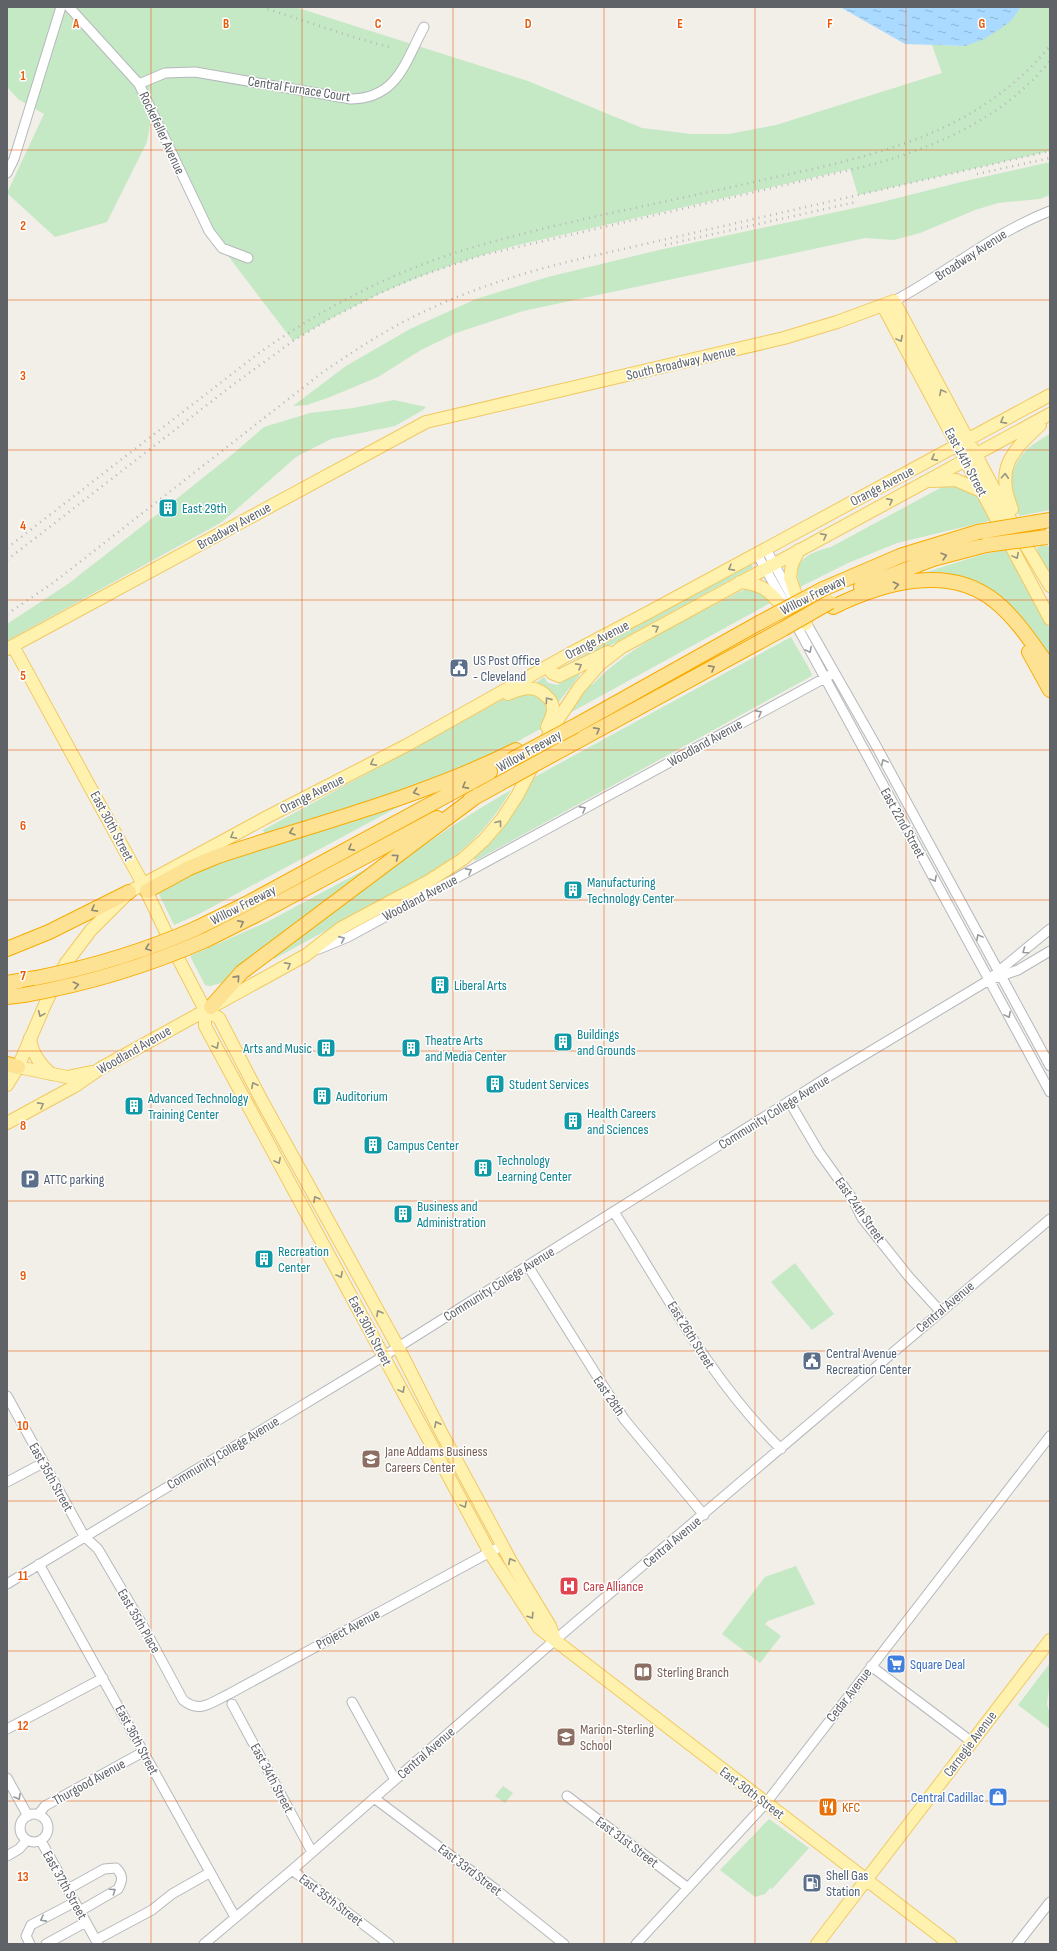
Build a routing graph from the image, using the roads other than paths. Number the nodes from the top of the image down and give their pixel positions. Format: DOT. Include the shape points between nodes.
graph roads {
  1 [pos="61,7"];
  2 [pos="69,7"];
  3 [pos="424,27"];
  4 [pos="139,84"];
  5 [pos="7,173"];
  6 [pos="1050,211"];
  7 [pos="248,258"];
  8 [pos="894,301"];
  9 [pos="883,306"];
  10 [pos="1050,395"];
  11 [pos="464,412"];
  12 [pos="1050,415"];
  13 [pos="968,440"];
  14 [pos="957,446"];
  15 [pos="976,454"];
  16 [pos="965,460"];
  17 [pos="925,482"];
  18 [pos="981,491"];
  19 [pos="1044,521"];
  20 [pos="1048,537"];
  21 [pos="799,550"];
  22 [pos="761,551"];
  23 [pos="1031,552"];
  24 [pos="769,566"];
  25 [pos="740,582"];
  26 [pos="1050,586"];
  27 [pos="831,604"];
  28 [pos="1008,614"];
  29 [pos="791,615"];
  30 [pos="1050,619"];
  31 [pos="806,624"];
  32 [pos="634,640"];
  33 [pos="10,648"];
  34 [pos="548,666"];
  35 [pos="1050,668"];
  36 [pos="834,673"];
  37 [pos="824,678"];
  38 [pos="1050,690"];
  39 [pos="407,745"];
  40 [pos="514,755"];
  41 [pos="534,762"];
  42 [pos="478,795"];
  43 [pos="145,888"];
  44 [pos="129,892"];
  45 [pos="109,913"];
  46 [pos="1050,929"];
  47 [pos="7,949"];
  48 [pos="1050,951"];
  49 [pos="306,955"];
  50 [pos="1000,974"];
  51 [pos="989,980"];
  52 [pos="7,983"];
  53 [pos="7,997"];
  54 [pos="208,1009"];
  55 [pos="30,1038"];
  56 [pos="12,1066"];
  57 [pos="1050,1066"];
  58 [pos="101,1068"];
  59 [pos="51,1074"];
  60 [pos="7,1085"];
  61 [pos="1050,1092"];
  62 [pos="789,1101"];
  63 [pos="7,1123"];
  64 [pos="614,1212"];
  65 [pos="1050,1219"];
  66 [pos="528,1266"];
  67 [pos="940,1311"];
  68 [pos="398,1347"];
  69 [pos="384,1356"];
  70 [pos="7,1396"];
  71 [pos="1050,1436"];
  72 [pos="781,1449"];
  73 [pos="43,1463"];
  74 [pos="7,1482"];
  75 [pos="704,1515"];
  76 [pos="84,1536"];
  77 [pos="503,1545"];
  78 [pos="490,1553"];
  79 [pos="39,1564"];
  80 [pos="7,1583"];
  81 [pos="555,1640"];
  82 [pos="1050,1640"];
  83 [pos="871,1666"];
  84 [pos="103,1678"];
  85 [pos="352,1702"];
  86 [pos="232,1704"];
  87 [pos="192,1707"];
  88 [pos="7,1729"];
  89 [pos="972,1742"];
  90 [pos="143,1752"];
  91 [pos="7,1778"];
  92 [pos="395,1780"];
  93 [pos="567,1796"];
  94 [pos="374,1798"];
  95 [pos="766,1803"];
  96 [pos="33,1815"];
  97 [pos="26,1841"];
  98 [pos="41,1841"];
  99 [pos="312,1852"];
  100 [pos="7,1856"];
  101 [pos="292,1870"];
  102 [pos="209,1873"];
  103 [pos="866,1880"];
  104 [pos="688,1888"];
  105 [pos="68,1889"];
  106 [pos="75,1902"];
  107 [pos="1050,1902"];
  108 [pos="80,1911"];
  109 [pos="235,1917"];
  110 [pos="86,1922"];
  111 [pos="97,1942"];
  112 [pos="210,1942"];
  113 [pos="30,1944"];
  114 [pos="46,1944"];
  115 [pos="389,1944"];
  116 [pos="564,1944"];
  117 [pos="636,1944"];
  118 [pos="817,1944"];
  119 [pos="950,1944"];
  120 [pos="1017,1944"];
  1 -- 5 [label="street" via="14,159"];
  2 -- 4 [label="street, Rockefeller Avenue"];
  3 -- 4 [label="street, Central Furnace Court" via="396,79 382,92 363,98 351,99 195,72 164,73"];
  4 -- 7 [label="street, Rockefeller Avenue" via="209,231 222,248"];
  6 -- 8 [label="street, Broadway Avenue" via="992,239 930,281"];
  8 -- 9 [label="main road, South Broadway Avenue"];
  13 -- 8 [label="main road, East 14th Street, one-way"];
  9 -- 11 [label="main road, South Broadway Avenue" via="748,347"];
  9 -- 14 [label="main road, East 14th Street, one-way"];
  10 -- 13 [label="main road, Orange Avenue, one-way"];
  11 -- 33 [label="main road, Broadway Avenue" via="414,428"];
  12 -- 15 [label="main road, Orange Avenue"];
  23 -- 12 [label="main road, one-way" via="1007,497 1006,470 1016,448"];
  13 -- 14 [label="main road, Orange Avenue"];
  13 -- 15 [label="main road, East 14th Street"];
  14 -- 16 [label="main road, East 14th Street"];
  14 -- 22 [label="main road, Orange Avenue, one-way"];
  15 -- 16 [label="main road, Orange Avenue"];
  15 -- 23 [label="main road, East 14th Street" via="1009,517"];
  16 -- 17 [label="main road, Orange Avenue"];
  16 -- 18 [label="main road, East 14th Street"];
  17 -- 18 [label="main road" via="956,480"];
  21 -- 17 [label="main road, Orange Avenue, one-way"];
  18 -- 30 [label="main road, East 14th Street, one-way"];
  19 -- 40 [label="highway, Willow Freeway, bridge" via="978,532 900,556 823,589 712,649 649,678"];
  27 -- 20 [label="highway, Willow Freeway, one-way, bridge" via="908,568 986,545"];
  21 -- 24 [label="main road, Orange Avenue"];
  21 -- 31 [label="main road" via="792,564 790,578"];
  22 -- 24 [label="street, East 22nd Street"];
  22 -- 34 [label="main road, Orange Avenue, one-way"];
  23 -- 26 [label="main road, East 14th Street"];
  24 -- 25 [label="main road, Orange Avenue"];
  24 -- 29 [label="street, East 22nd Street"];
  24 -- 31 [label="street, East 22nd Street"];
  25 -- 29 [label="main road" via="757,584 765,588"];
  32 -- 25 [label="main road, Orange Avenue, one-way"];
  27 -- 28 [label="highway, one-way" via="889,586 922,580 943,580 980,591"];
  42 -- 27 [label="highway, Willow Freeway, one-way, bridge"];
  28 -- 35 [label="highway"];
  28 -- 38 [label="highway"];
  29 -- 37 [label="street, East 22nd Street, one-way"];
  31 -- 36 [label="street, East 22nd Street"];
  34 -- 32 [label="main road, one-way" via="554,674 562,675"];
  32 -- 41 [label="main road, Orange Avenue" via="600,664 587,679 560,715"];
  33 -- 43 [label="main road, East 30th Street"];
  34 -- 39 [label="main road, Orange Avenue"];
  36 -- 37 [label="street, Woodland Avenue"];
  50 -- 36 [label="street, East 22nd Street, one-way"];
  49 -- 37 [label="street, Woodland Avenue, one-way" via="348,937"];
  37 -- 51 [label="street, East 22nd Street, one-way"];
  41 -- 39 [label="main road, one-way" via="553,709 545,695 531,688 512,692"];
  39 -- 43 [label="main road, Orange Avenue, one-way" via="267,817"];
  40 -- 43 [label="highway, one-way" via="435,785 218,856"];
  40 -- 52 [label="highway, Willow Freeway, one-way, bridge" via="246,904 197,928 105,962"];
  49 -- 41 [label="main road, Orange Avenue, one-way" via="341,928 440,875 474,850 502,819"];
  53 -- 42 [label="highway, Willow Freeway, one-way, bridge" via="75,985 129,970 206,940"];
  54 -- 42 [label="highway, one-way" via="242,972"];
  43 -- 44 [label="main road"];
  43 -- 45 [label="main road"];
  43 -- 54 [label="main road, East 30th Street"];
  44 -- 45 [label="main road"];
  44 -- 47 [label="highway, one-way" via="43,935"];
  45 -- 55 [label="main road, one-way" via="91,930 66,963"];
  46 -- 50 [label="street, one-way"];
  48 -- 50 [label="street" via="1018,970"];
  54 -- 49 [label="main road, Woodland Avenue, one-way"];
  50 -- 51 [label="street, Community College Avenue"];
  50 -- 57 [label="street, East 22nd Street"];
  51 -- 61 [label="street, East 22nd Street, one-way"];
  51 -- 62 [label="street, Community College Avenue"];
  54 -- 58 [label="main road, Woodland Avenue"];
  68 -- 54 [label="main road, East 30th Street, one-way" via="219,1018"];
  54 -- 69 [label="main road, East 30th Street, one-way" via="205,1026"];
  55 -- 56 [label="main road"];
  55 -- 59 [label="main road" via="36,1057"];
  56 -- 59 [label="main road"];
  56 -- 60 [label="main road"];
  58 -- 59 [label="main road" via="74,1076"];
  63 -- 58 [label="main road, Woodland Avenue, one-way" via="75,1086"];
  62 -- 64 [label="street, Community College Avenue"];
  62 -- 67 [label="street, East 24th Street" via="818,1152 852,1198 862,1218"];
  64 -- 66 [label="street, Community College Avenue"];
  64 -- 72 [label="street, East 26th Street" via="717,1376"];
  65 -- 67 [label="street, Central Avenue"];
  66 -- 68 [label="street, Community College Avenue"];
  66 -- 75 [label="street, East 28th" via="624,1419"];
  67 -- 72 [label="street, Central Avenue"];
  68 -- 69 [label="street, Community College Avenue"];
  77 -- 68 [label="main road, East 30th Street, one-way"];
  69 -- 76 [label="street, Community College Avenue"];
  69 -- 78 [label="main road, East 30th Street, one-way"];
  70 -- 73 [label="street, East 35th Street"];
  71 -- 83 [label="street, Cedar Avenue"];
  72 -- 75 [label="street, Central Avenue"];
  73 -- 74 [label="street"];
  73 -- 76 [label="street, East 35th Street"];
  75 -- 81 [label="street, Central Avenue"];
  76 -- 79 [label="street, Community College Avenue"];
  76 -- 87 [label="street, East 35th Place" via="98,1549 183,1700"];
  77 -- 78 [label="street, Project Avenue"];
  81 -- 77 [label="main road, East 30th Street, one-way" via="550,1626"];
  78 -- 81 [label="main road, East 30th Street, one-way" via="539,1628"];
  78 -- 87 [label="street, Project Avenue" via="229,1694 202,1707"];
  79 -- 80 [label="street, Community College Avenue"];
  79 -- 84 [label="street, East 36th Street"];
  81 -- 92 [label="street, Central Avenue"];
  81 -- 95 [label="main road, East 30th Street"];
  82 -- 89 [label="main road, Carnegie Avenue"];
  83 -- 89 [label="street"];
  83 -- 95 [label="street, Cedar Avenue"];
  84 -- 88 [label="street"];
  84 -- 90 [label="street, East 36th Street"];
  85 -- 92 [label="street"];
  86 -- 99 [label="street, East 34th Street"];
  89 -- 103 [label="main road, Carnegie Avenue"];
  90 -- 96 [label="street, Thurgood Avenue"];
  90 -- 102 [label="street, East 36th Street"];
  91 -- 96 [label="street, one-way"];
  92 -- 94 [label="street, Central Avenue"];
  93 -- 104 [label="street, East 31st Street"];
  94 -- 99 [label="street, Central Avenue"];
  94 -- 116 [label="street, East 33rd Street"];
  95 -- 103 [label="main road, East 30th Street"];
  95 -- 104 [label="street, Cedar Avenue"];
  96 -- 97 [label="street, East 37th Street" via="22,1821 19,1828"];
  96 -- 98 [label="street, Thurgood Avenue" via="44,1819 48,1825 46,1836"];
  97 -- 98 [label="street, East 37th Street"];
  97 -- 100 [label="street"];
  98 -- 105 [label="street, East 37th Street"];
  99 -- 101 [label="street, Central Avenue"];
  101 -- 109 [label="street, Central Avenue"];
  101 -- 115 [label="street, East 35th Street"];
  102 -- 109 [label="street, East 36th Street"];
  102 -- 111 [label="street"];
  103 -- 118 [label="main road, Carnegie Avenue"];
  103 -- 119 [label="main road, East 30th Street"];
  104 -- 117 [label="street, Cedar Avenue"];
  105 -- 106 [label="street, East 37th Street"];
  108 -- 105 [label="street, one-way" via="118,1889 122,1882 122,1874 114,1868 104,1869"];
  106 -- 108 [label="street, East 37th Street"];
  106 -- 113 [label="street, one-way" via="31,1925 26,1936"];
  107 -- 120 [label="street"];
  108 -- 110 [label="street, East 37th Street"];
  109 -- 112 [label="street, Central Avenue"];
  110 -- 111 [label="street, East 37th Street"];
  110 -- 114 [label="street"];
}
